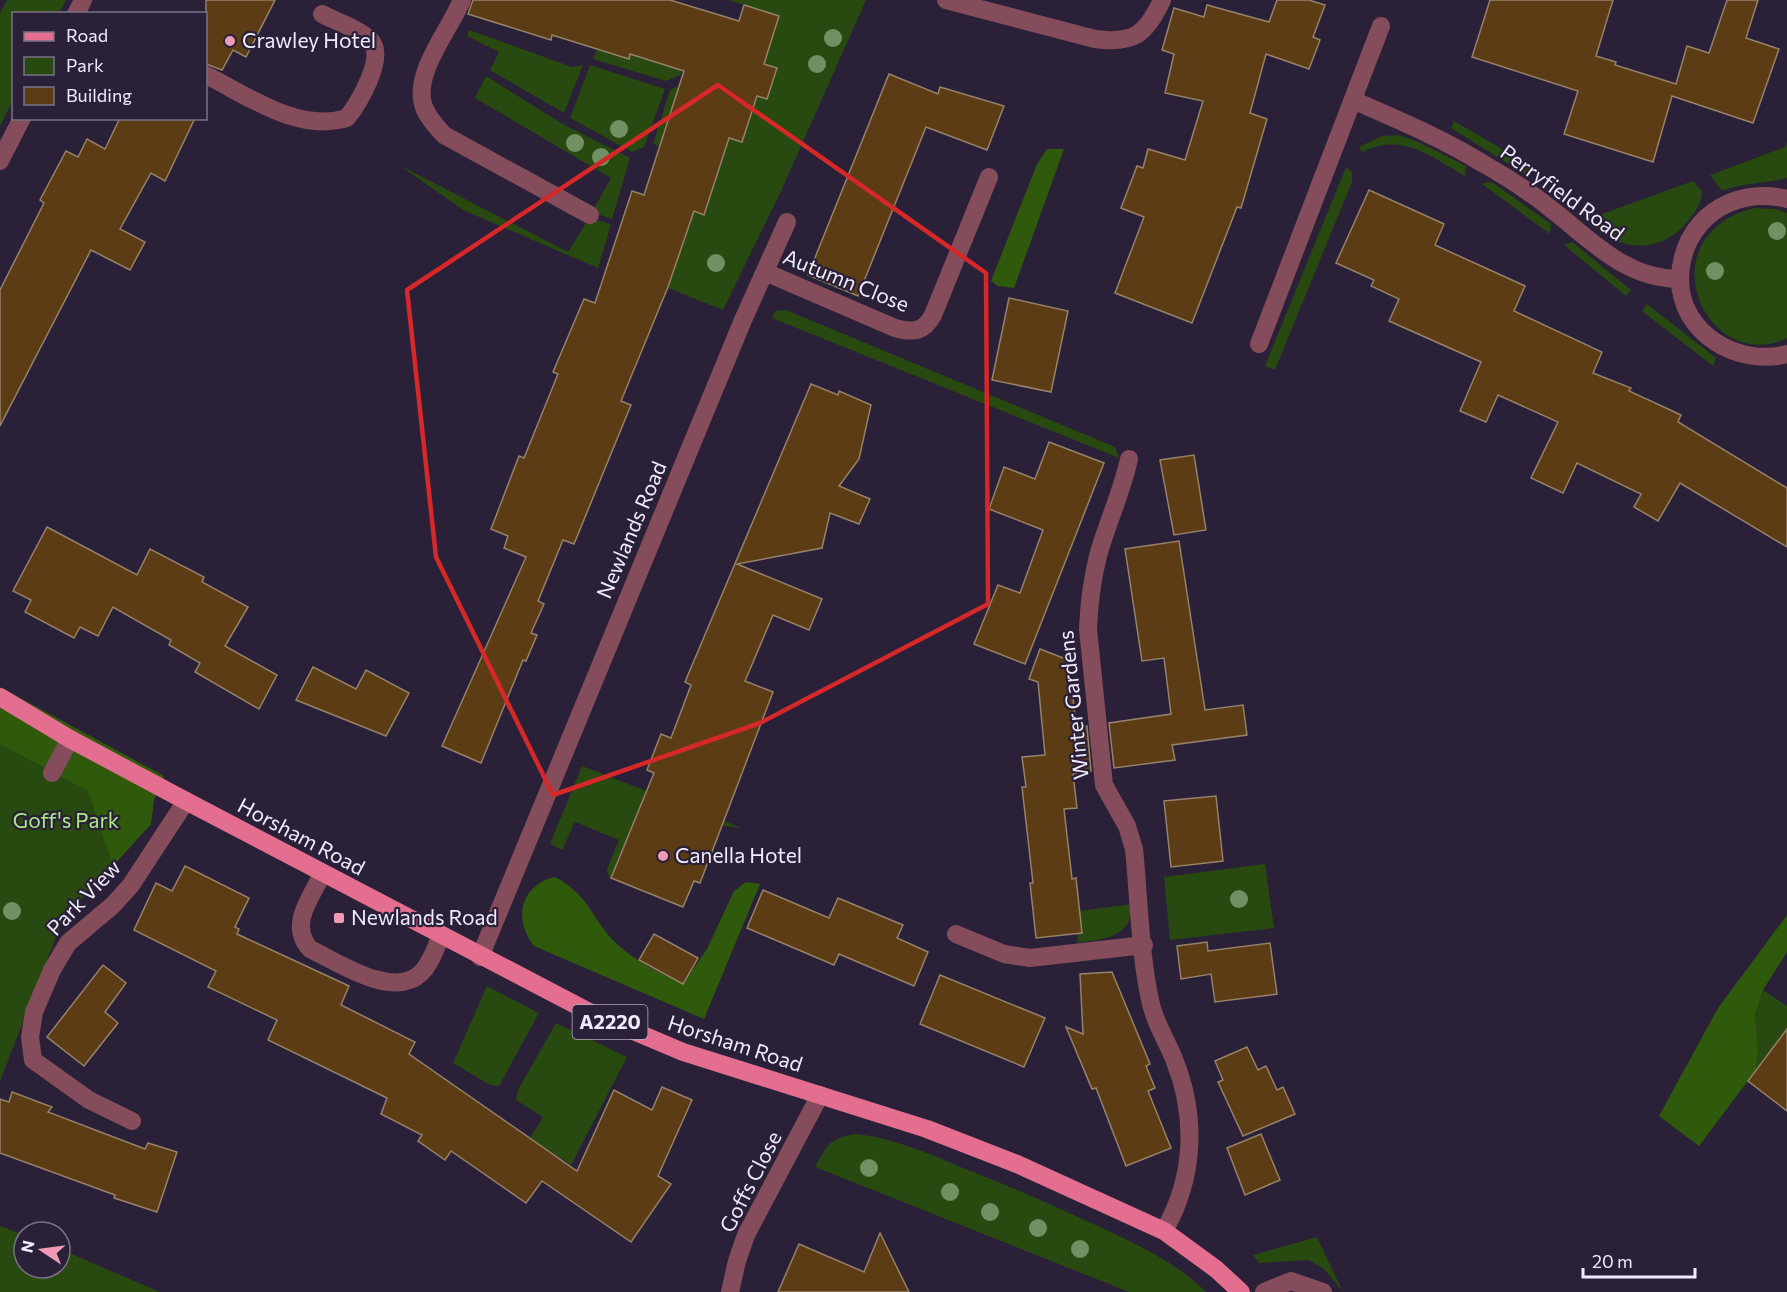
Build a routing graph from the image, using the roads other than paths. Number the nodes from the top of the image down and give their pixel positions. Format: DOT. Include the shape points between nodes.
graph roads {
  1 [pos="462,0"];
  2 [pos="945,0"];
  3 [pos="1162,0"];
  4 [pos="322,14"];
  5 [pos="1381,26"];
  6 [pos="207,75"];
  7 [pos="1354,101"];
  8 [pos="21,120"];
  9 [pos="0,161"];
  10 [pos="989,177"];
  11 [pos="1787,199"];
  12 [pos="590,215"];
  13 [pos="787,222"];
  14 [pos="765,272"];
  15 [pos="1680,279"];
  16 [pos="1259,344"];
  17 [pos="1787,354"];
  18 [pos="1129,459"];
  19 [pos="0,697"];
  20 [pos="70,739"];
  21 [pos="52,773"];
  22 [pos="186,801"];
  23 [pos="323,873"];
  24 [pos="956,934"];
  25 [pos="441,936"];
  26 [pos="1144,945"];
  27 [pos="480,957"];
  28 [pos="820,1095"];
  29 [pos="132,1121"];
  30 [pos="1164,1231"];
  31 [pos="730,1292"];
  32 [pos="1241,1292"];
  33 [pos="1264,1292"];
  34 [pos="1323,1292"];
  1 -- 12 [label="street" via="422,84 422,103 430,119 444,135"];
  2 -- 3 [label="street" via="1120,42 1140,33"];
  4 -- 6 [label="street" via="373,43 376,57 370,77 347,118 333,123 289,116"];
  5 -- 7 [label="street"];
  7 -- 15 [label="street, Perryfield Road" via="1482,162 1636,273"];
  7 -- 16 [label="street"];
  8 -- 9 [label="street"];
  10 -- 14 [label="street, Autumn Close" via="933,315 919,331 895,328"];
  11 -- 15 [label="street" via="1769,194 1742,196 1718,207 1698,225 1685,249"];
  13 -- 14 [label="street, Newlands Road"];
  14 -- 27 [label="street, Newlands Road"];
  15 -- 17 [label="street" via="1685,303 1698,327 1719,346 1744,356 1772,358"];
  18 -- 26 [label="street, Winter Gardens" via="1098,556 1088,629 1104,784 1127,826 1134,849"];
  19 -- 20 [label="main road, Horsham Road / A2220"];
  20 -- 21 [label="street"];
  20 -- 22 [label="main road, Horsham Road / A2220"];
  22 -- 23 [label="main road, Horsham Road / A2220"];
  22 -- 29 [label="street, Park View" via="132,885 68,943 34,1011 30,1037 33,1060 89,1100"];
  23 -- 25 [label="main road, Horsham Road / A2220"];
  23 -- 25 [label="street" via="299,927 302,940 310,949 382,982 396,983 420,974"];
  24 -- 26 [label="street" via="1004,954 1030,958"];
  25 -- 27 [label="main road, Horsham Road / A2220"];
  26 -- 30 [label="street, Winter Gardens" via="1151,1006 1186,1095 1190,1132 1188,1173"];
  27 -- 28 [label="main road, Horsham Road / A2220" via="638,1034"];
  28 -- 30 [label="main road, Horsham Road / A2220" via="927,1129 1017,1164"];
  28 -- 31 [label="street, Goffs Close" via="746,1235"];
  30 -- 32 [label="main road, Horsham Road / A2220"];
  33 -- 34 [label="street" via="1291,1281"];
}
